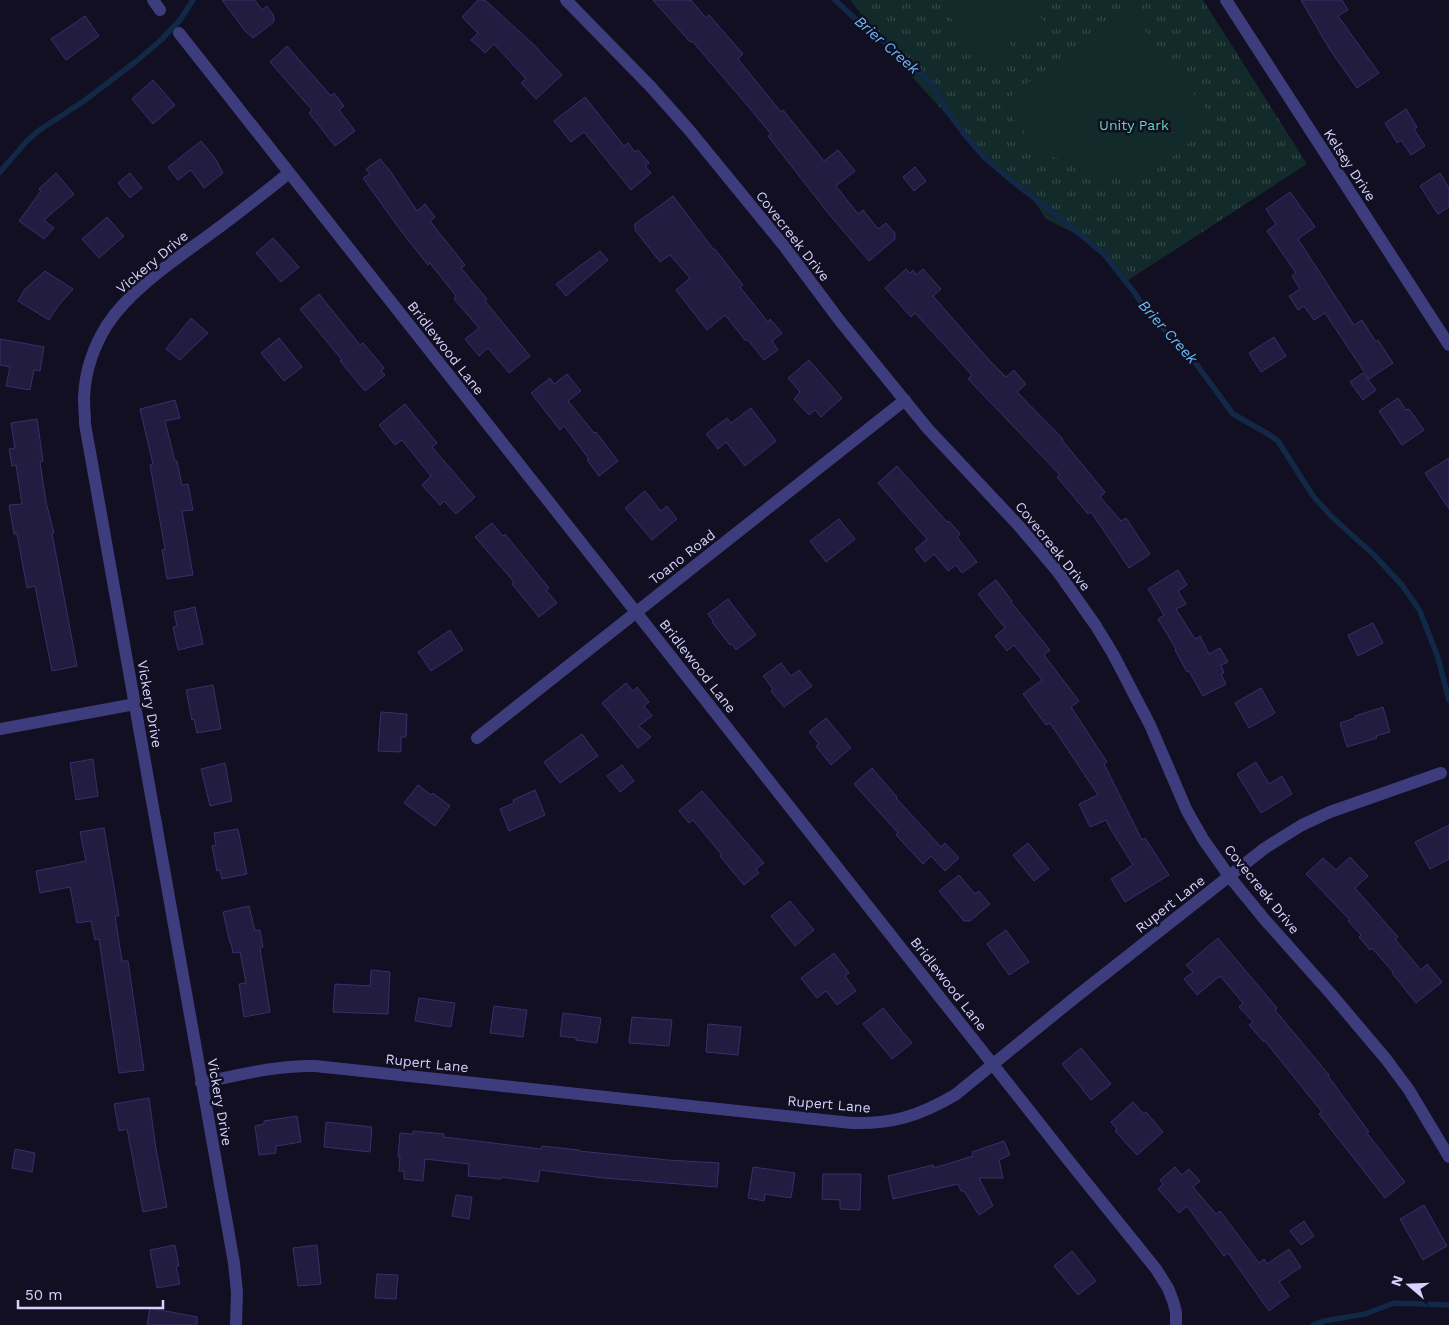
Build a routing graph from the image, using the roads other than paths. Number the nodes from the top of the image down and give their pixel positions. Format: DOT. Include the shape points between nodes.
graph roads {
  1 [pos="566,0"];
  2 [pos="1226,0"];
  3 [pos="179,33"];
  4 [pos="289,174"];
  5 [pos="1449,345"];
  6 [pos="905,400"];
  7 [pos="636,612"];
  8 [pos="135,704"];
  9 [pos="0,729"];
  10 [pos="477,738"];
  11 [pos="1442,773"];
  12 [pos="1229,876"];
  13 [pos="994,1064"];
  14 [pos="201,1083"];
  15 [pos="1449,1157"];
  16 [pos="236,1325"];
  17 [pos="1176,1325"];
  1 -- 6 [label="street, Covecreek Drive" via="690,131"];
  2 -- 5 [label="street, Kelsey Drive"];
  3 -- 4 [label="street, Bridlewood Lane"];
  4 -- 7 [label="street, Bridlewood Lane"];
  4 -- 8 [label="street, Vickery Drive" via="134,294 106,326 94,350 84,396 85,424"];
  6 -- 7 [label="street, Toano Road"];
  6 -- 12 [label="street, Covecreek Drive" via="1058,572 1096,626 1150,726 1187,811"];
  7 -- 10 [label="street, Toano Road"];
  7 -- 13 [label="street, Bridlewood Lane"];
  8 -- 9 [label="street"];
  8 -- 14 [label="street, Vickery Drive"];
  11 -- 12 [label="street, Rupert Lane" via="1302,825"];
  12 -- 13 [label="street, Rupert Lane"];
  12 -- 15 [label="street, Covecreek Drive" via="1386,1059 1409,1090"];
  13 -- 14 [label="street, Rupert Lane" via="935,1106 916,1115 873,1124 316,1066 272,1069"];
  13 -- 17 [label="street, Bridlewood Lane" via="1156,1269 1173,1300"];
  14 -- 16 [label="street, Vickery Drive" via="234,1263"];
}
